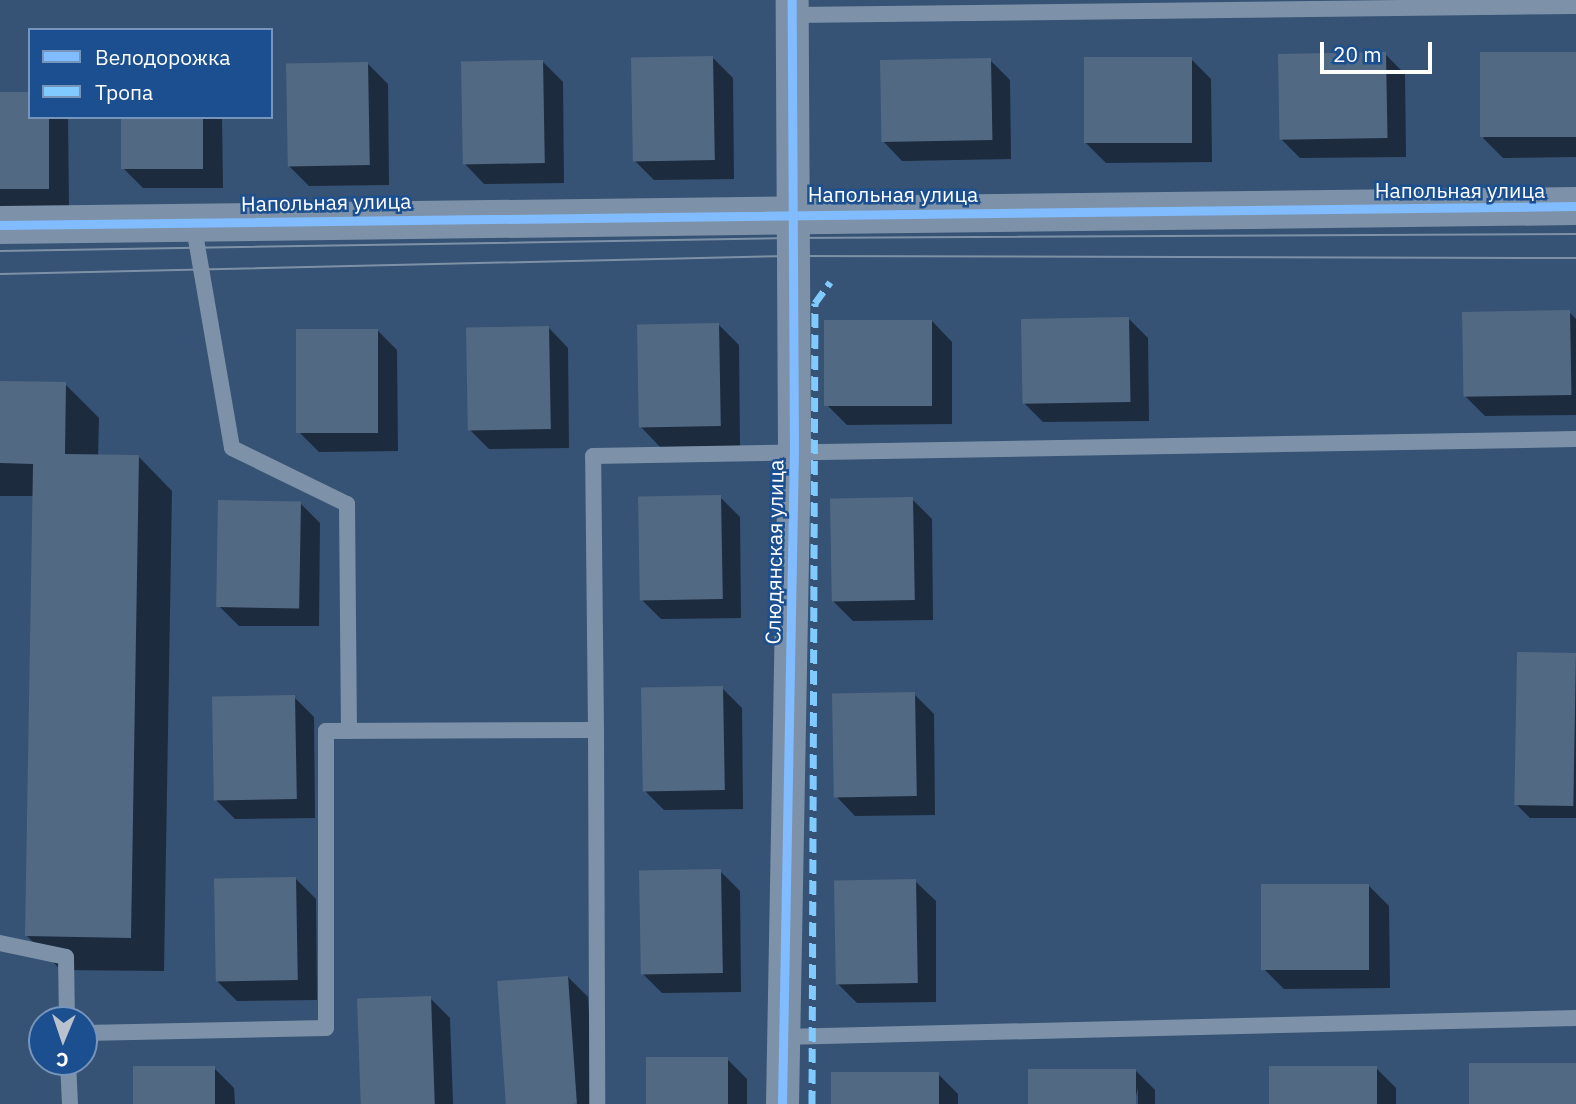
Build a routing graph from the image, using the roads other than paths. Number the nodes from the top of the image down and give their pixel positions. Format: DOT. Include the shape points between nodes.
graph roads {
  1 [pos="1423,4"];
  2 [pos="1576,6"];
  3 [pos="793,8"];
  4 [pos="1576,206"];
  5 [pos="790,213"];
  6 [pos="193,222"];
  7 [pos="0,225"];
  8 [pos="1576,439"];
  9 [pos="794,452"];
  10 [pos="596,730"];
  11 [pos="349,731"];
  12 [pos="0,943"];
  13 [pos="67,1006"];
  14 [pos="1576,1018"];
  15 [pos="98,1033"];
  16 [pos="782,1037"];
  17 [pos="69,1076"];
  18 [pos="70,1104"];
  19 [pos="597,1104"];
  20 [pos="782,1104"];
  1 -- 2 [label="lane"];
  1 -- 3 [label="lane"];
  3 -- 5 [label="street, Слюдянская улица"];
  4 -- 5 [label="street, Напольная улица"];
  5 -- 6 [label="street, Напольная улица"];
  5 -- 9 [label="street, Слюдянская улица"];
  6 -- 7 [label="street, Напольная улица"];
  6 -- 11 [label="lane" via="232,448 346,504"];
  8 -- 9 [label="lane"];
  9 -- 10 [label="lane" via="593,456"];
  9 -- 16 [label="street, Слюдянская улица"];
  10 -- 11 [label="lane"];
  10 -- 19 [label="lane"];
  11 -- 15 [label="lane" via="326,731 326,1028"];
  12 -- 13 [label="lane" via="66,957"];
  14 -- 16 [label="lane"];
  16 -- 20 [label="street, Слюдянская улица"];
  17 -- 18 [label="lane"];
}
